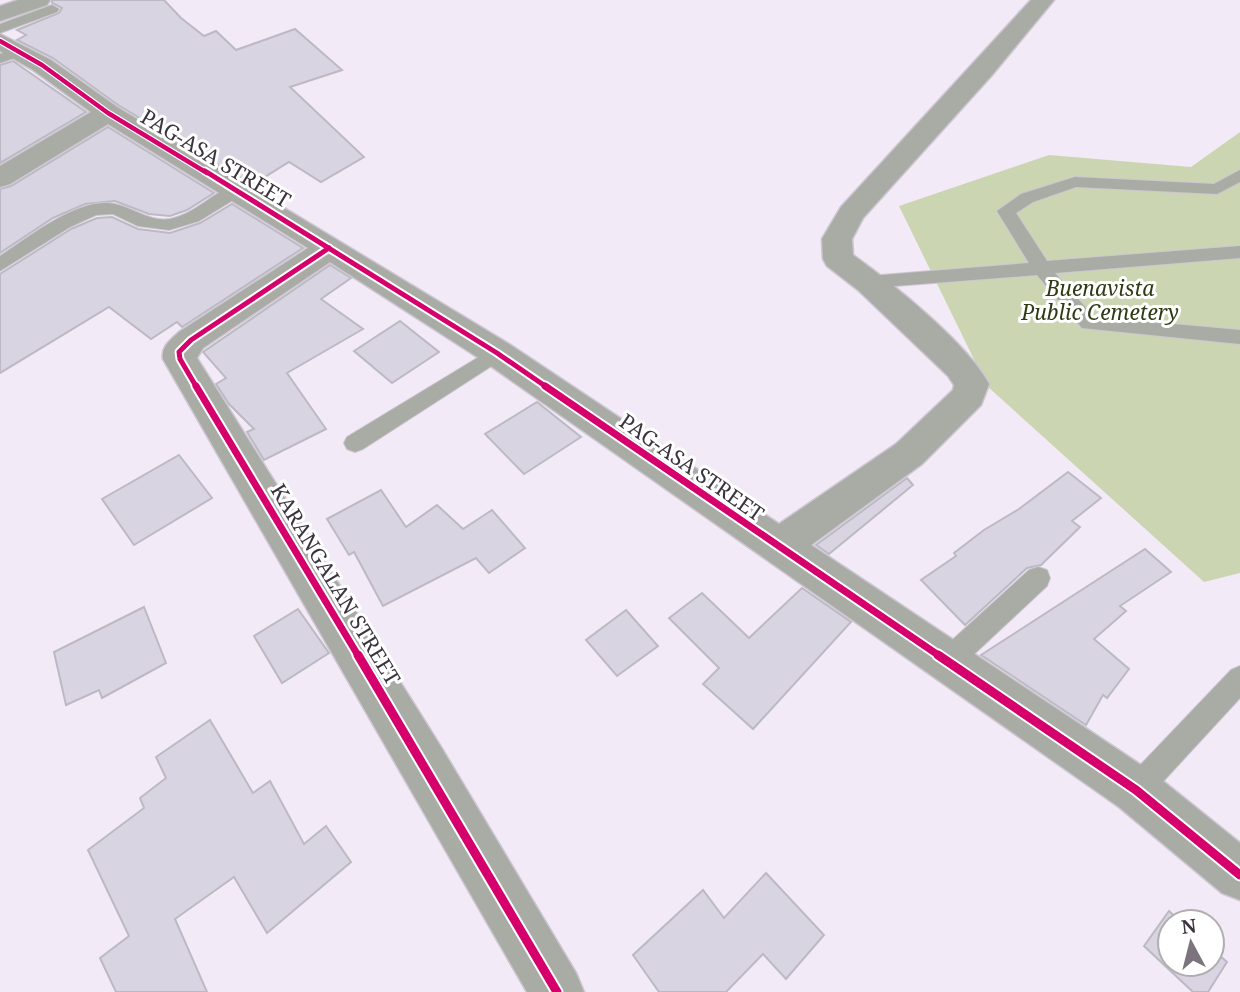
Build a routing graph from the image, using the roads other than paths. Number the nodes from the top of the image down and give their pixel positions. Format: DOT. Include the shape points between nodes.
graph roads {
  1 [pos="1043,0"];
  2 [pos="46,5"];
  3 [pos="0,14"];
  4 [pos="0,29"];
  5 [pos="6,51"];
  6 [pos="108,113"];
  7 [pos="1240,175"];
  8 [pos="0,178"];
  9 [pos="237,190"];
  10 [pos="329,248"];
  11 [pos="1240,252"];
  12 [pos="0,265"];
  13 [pos="1040,268"];
  14 [pos="869,282"];
  15 [pos="1240,337"];
  16 [pos="497,353"];
  17 [pos="355,443"];
  18 [pos="777,547"];
  19 [pos="1038,578"];
  20 [pos="947,662"];
  21 [pos="1240,679"];
  22 [pos="1136,790"];
  23 [pos="1240,876"];
  24 [pos="557,992"];
  1 -- 14 [label="street" via="851,214 837,239 838,259"];
  2 -- 3 [label="street"];
  2 -- 4 [label="lane"];
  5 -- 6 [label="street, PAG-ASA STREET" via="43,65"];
  6 -- 8 [label="street"];
  6 -- 9 [label="street, PAG-ASA STREET"];
  7 -- 13 [label="lane" via="1217,189 1075,182 1027,198 1006,211"];
  9 -- 10 [label="street, PAG-ASA STREET"];
  9 -- 12 [label="lane" via="176,224 145,223 115,208 100,209 73,219"];
  10 -- 16 [label="street, PAG-ASA STREET"];
  10 -- 24 [label="street, KARANGALAN STREET" via="191,340 179,352 180,359"];
  11 -- 13 [label="lane"];
  13 -- 14 [label="lane"];
  13 -- 15 [label="lane" via="1089,323"];
  14 -- 18 [label="street" via="960,367 972,384 968,397 909,454"];
  16 -- 17 [label="lane"];
  16 -- 18 [label="street, PAG-ASA STREET"];
  18 -- 20 [label="street, PAG-ASA STREET"];
  19 -- 20 [label="lane"];
  20 -- 22 [label="street, PAG-ASA STREET"];
  21 -- 22 [label="lane"];
  22 -- 23 [label="street, PAG-ASA STREET"];
}
